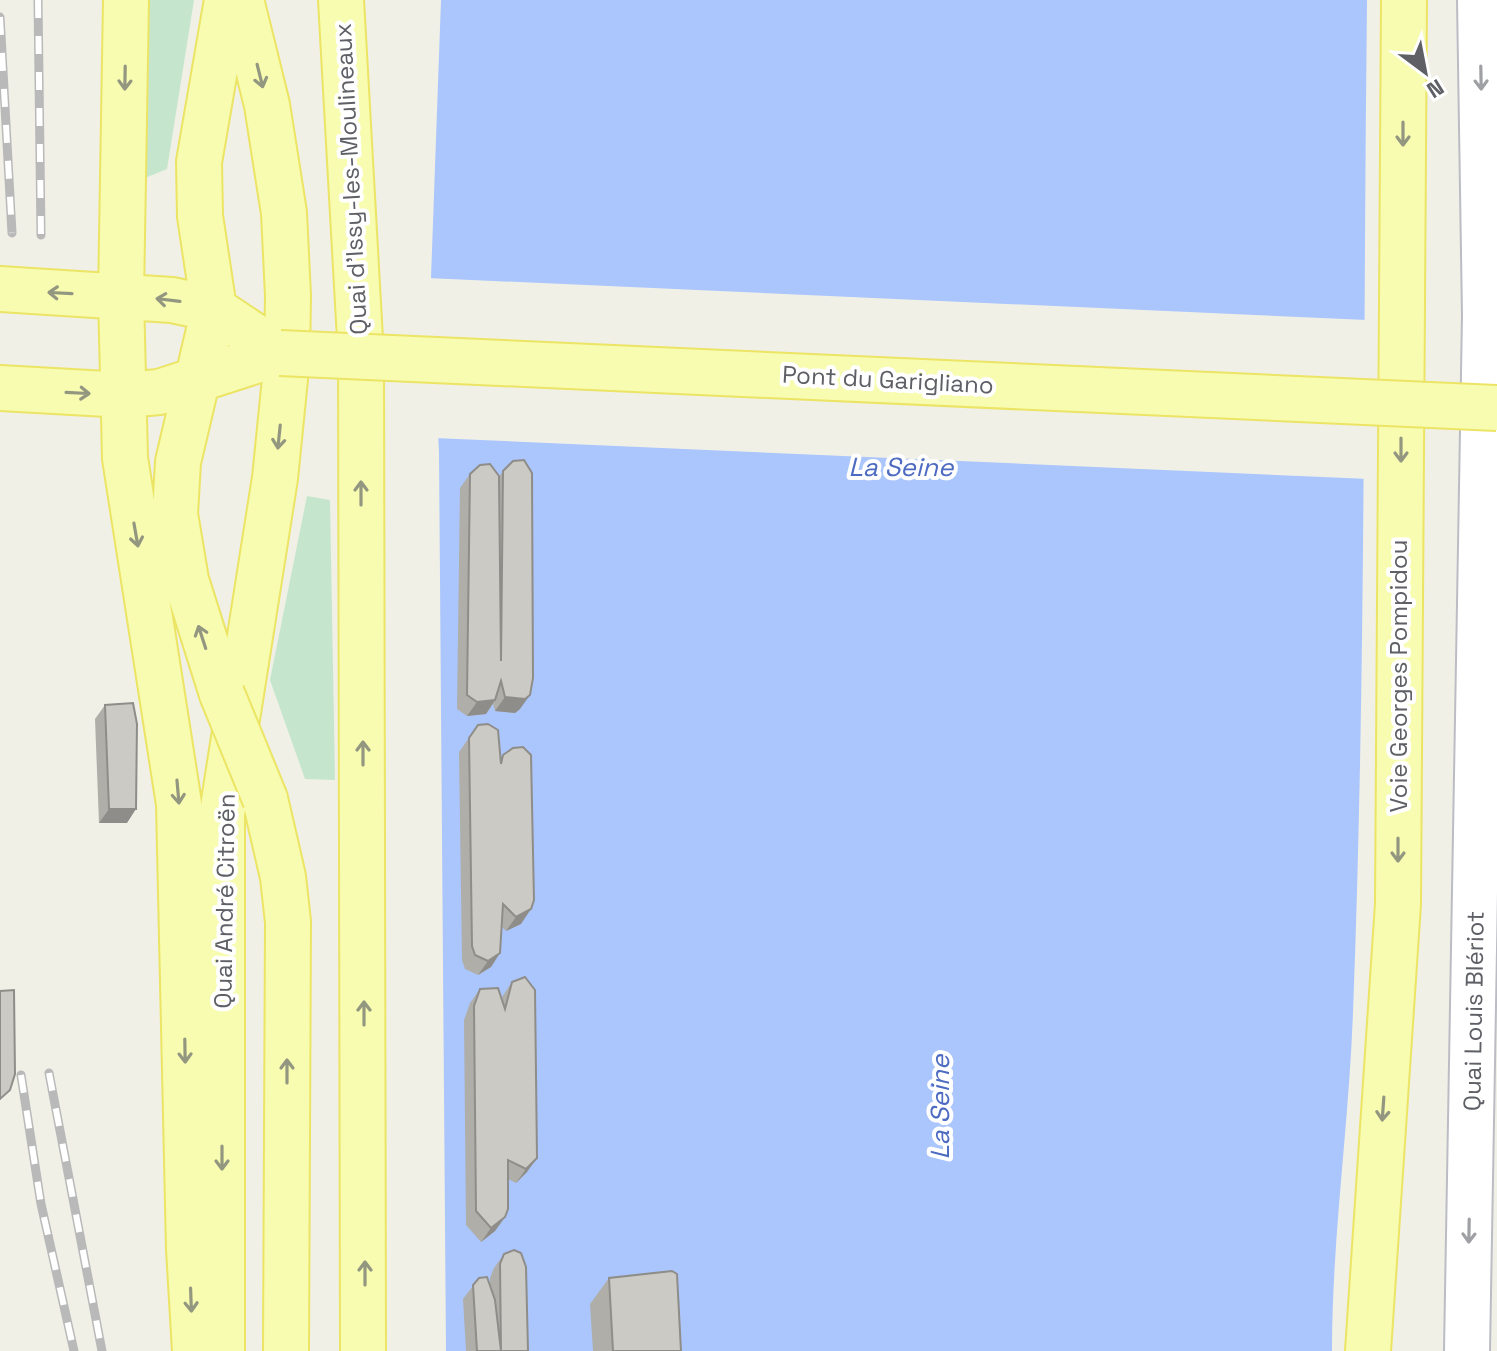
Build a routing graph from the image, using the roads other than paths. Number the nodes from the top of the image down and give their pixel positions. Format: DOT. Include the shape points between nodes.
graph roads {
  1 [pos="126,0"];
  2 [pos="341,0"];
  3 [pos="1404,0"];
  4 [pos="1480,0"];
  5 [pos="230,9"];
  6 [pos="0,289"];
  7 [pos="121,296"];
  8 [pos="214,309"];
  9 [pos="283,356"];
  10 [pos="200,382"];
  11 [pos="0,388"];
  12 [pos="125,395"];
  13 [pos="1497,408"];
  14 [pos="195,1351"];
  15 [pos="222,1351"];
  16 [pos="286,1351"];
  17 [pos="363,1351"];
  18 [pos="1368,1351"];
  19 [pos="1467,1351"];
  1 -- 7 [label="main road, one-way"];
  17 -- 2 [label="main road, Quai d'Issy-les-Moulineaux, one-way" via="361,357"];
  3 -- 18 [label="main road, Voie Georges Pompidou, one-way" via="1398,904"];
  4 -- 19 [label="street, Quai Louis Blériot, one-way" via="1483,529"];
  5 -- 8 [label="main road" via="199,162 200,216"];
  5 -- 9 [label="main road, one-way" via="267,105 284,213"];
  7 -- 6 [label="main road, one-way"];
  8 -- 7 [label="main road, one-way"];
  7 -- 12 [label="main road"];
  8 -- 9 [label="main road"];
  8 -- 10 [label="main road"];
  9 -- 10 [label="main road"];
  9 -- 13 [label="main road, Pont du Garigliano, bridge"];
  9 -- 15 [label="main road, Quai André Citroën, one-way" via="275,478 222,814"];
  10 -- 12 [label="main road"];
  16 -- 10 [label="main road, one-way, bridge" via="288,922 265,799 222,694 186,580 175,514 178,462"];
  11 -- 12 [label="main road, one-way"];
  12 -- 14 [label="main road, one-way" via="128,485 179,804"];
}
